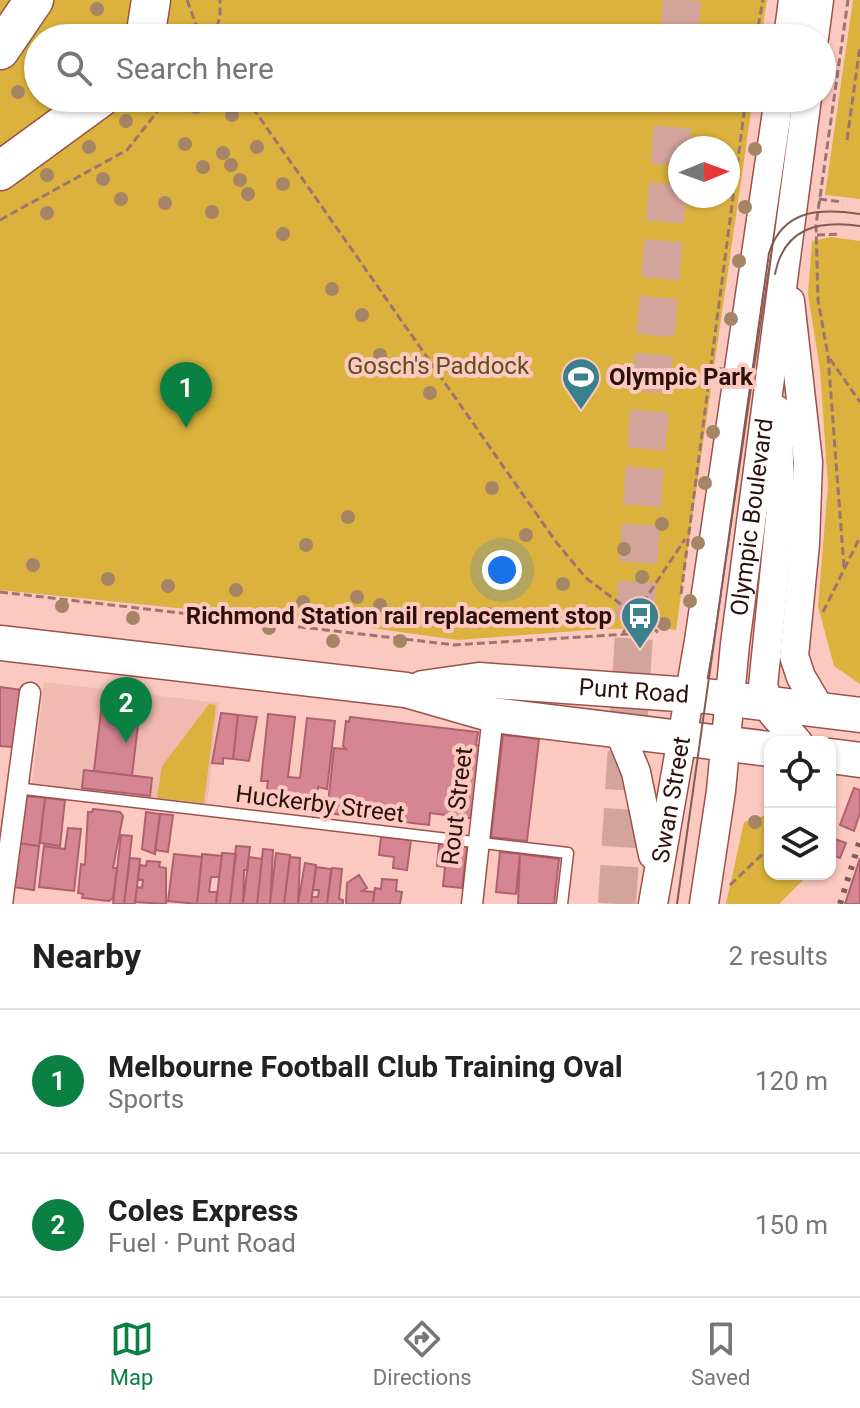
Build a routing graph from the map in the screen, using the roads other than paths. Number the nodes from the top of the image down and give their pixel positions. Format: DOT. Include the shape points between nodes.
graph roads {
  1 [pos="34,0"];
  2 [pos="151,0"];
  3 [pos="793,0"];
  4 [pos="819,0"];
  5 [pos="147,24"];
  6 [pos="790,24"];
  7 [pos="816,24"];
  8 [pos="0,50"];
  9 [pos="81,112"];
  10 [pos="777,112"];
  11 [pos="805,112"];
  12 [pos="0,171"];
  13 [pos="757,246"];
  14 [pos="787,272"];
  15 [pos="771,359"];
  16 [pos="737,369"];
  17 [pos="802,384"];
  18 [pos="0,643"];
  19 [pos="406,690"];
  20 [pos="30,693"];
  21 [pos="689,694"];
  22 [pos="729,698"];
  23 [pos="766,702"];
  24 [pos="820,709"];
  25 [pos="493,715"];
  26 [pos="860,715"];
  27 [pos="618,728"];
  28 [pos="793,736"];
  29 [pos="681,738"];
  30 [pos="726,744"];
  31 [pos="764,748"];
  32 [pos="836,757"];
  33 [pos="860,760"];
  34 [pos="16,788"];
  35 [pos="479,843"];
  36 [pos="2,881"];
  37 [pos="654,898"];
  38 [pos="2,904"];
  39 [pos="472,904"];
  40 [pos="562,904"];
  41 [pos="704,904"];
  1 -- 8 [label="highway"];
  2 -- 5 [label="highway"];
  3 -- 6 [label="main road"];
  4 -- 7 [label="main road"];
  9 -- 12 [label="highway"];
  10 -- 13 [label="main road, Olympic Boulevard"];
  11 -- 14 [label="main road, Olympic Boulevard"];
  13 -- 15 [label="main road"];
  13 -- 16 [label="main road, Olympic Boulevard"];
  14 -- 15 [label="main road, Olympic Boulevard"];
  14 -- 17 [label="main road"];
  15 -- 16 [label="main road" via="753,358"];
  15 -- 17 [label="main road"];
  15 -- 22 [label="main road, Olympic Boulevard"];
  15 -- 23 [label="main road" via="782,459 763,680"];
  16 -- 21 [label="main road, Olympic Boulevard"];
  17 -- 24 [label="main road" via="808,500 793,646 801,677"];
  18 -- 19 [label="highway, Punt Road"];
  19 -- 21 [label="highway, Punt Road" via="479,680"];
  19 -- 25 [label="highway, Punt Road"];
  20 -- 34 [label="street"];
  21 -- 22 [label="highway, Punt Road"];
  21 -- 29 [label="main road, Swan Street"];
  22 -- 23 [label="highway, Punt Road"];
  22 -- 30 [label="main road, Swan Street"];
  23 -- 24 [label="highway, Punt Road"];
  23 -- 28 [label="main road"];
  24 -- 26 [label="highway, Punt Road"];
  25 -- 27 [label="highway, Punt Road"];
  25 -- 35 [label="street, Rout Street"];
  27 -- 29 [label="highway, Punt Road"];
  27 -- 37 [label="main road" via="636,772 652,851"];
  29 -- 30 [label="highway, Punt Road"];
  29 -- 37 [label="main road, Swan Street"];
  30 -- 31 [label="highway, Punt Road"];
  30 -- 41 [label="main road, Swan Street"];
  32 -- 33 [label="highway"];
  34 -- 35 [label="lane, Huckerby Street"];
  34 -- 36 [label="street"];
  35 -- 39 [label="street, Rout Street"];
  35 -- 40 [label="lane, Huckerby Street" via="568,853"];
  36 -- 38 [label="street"];
}
